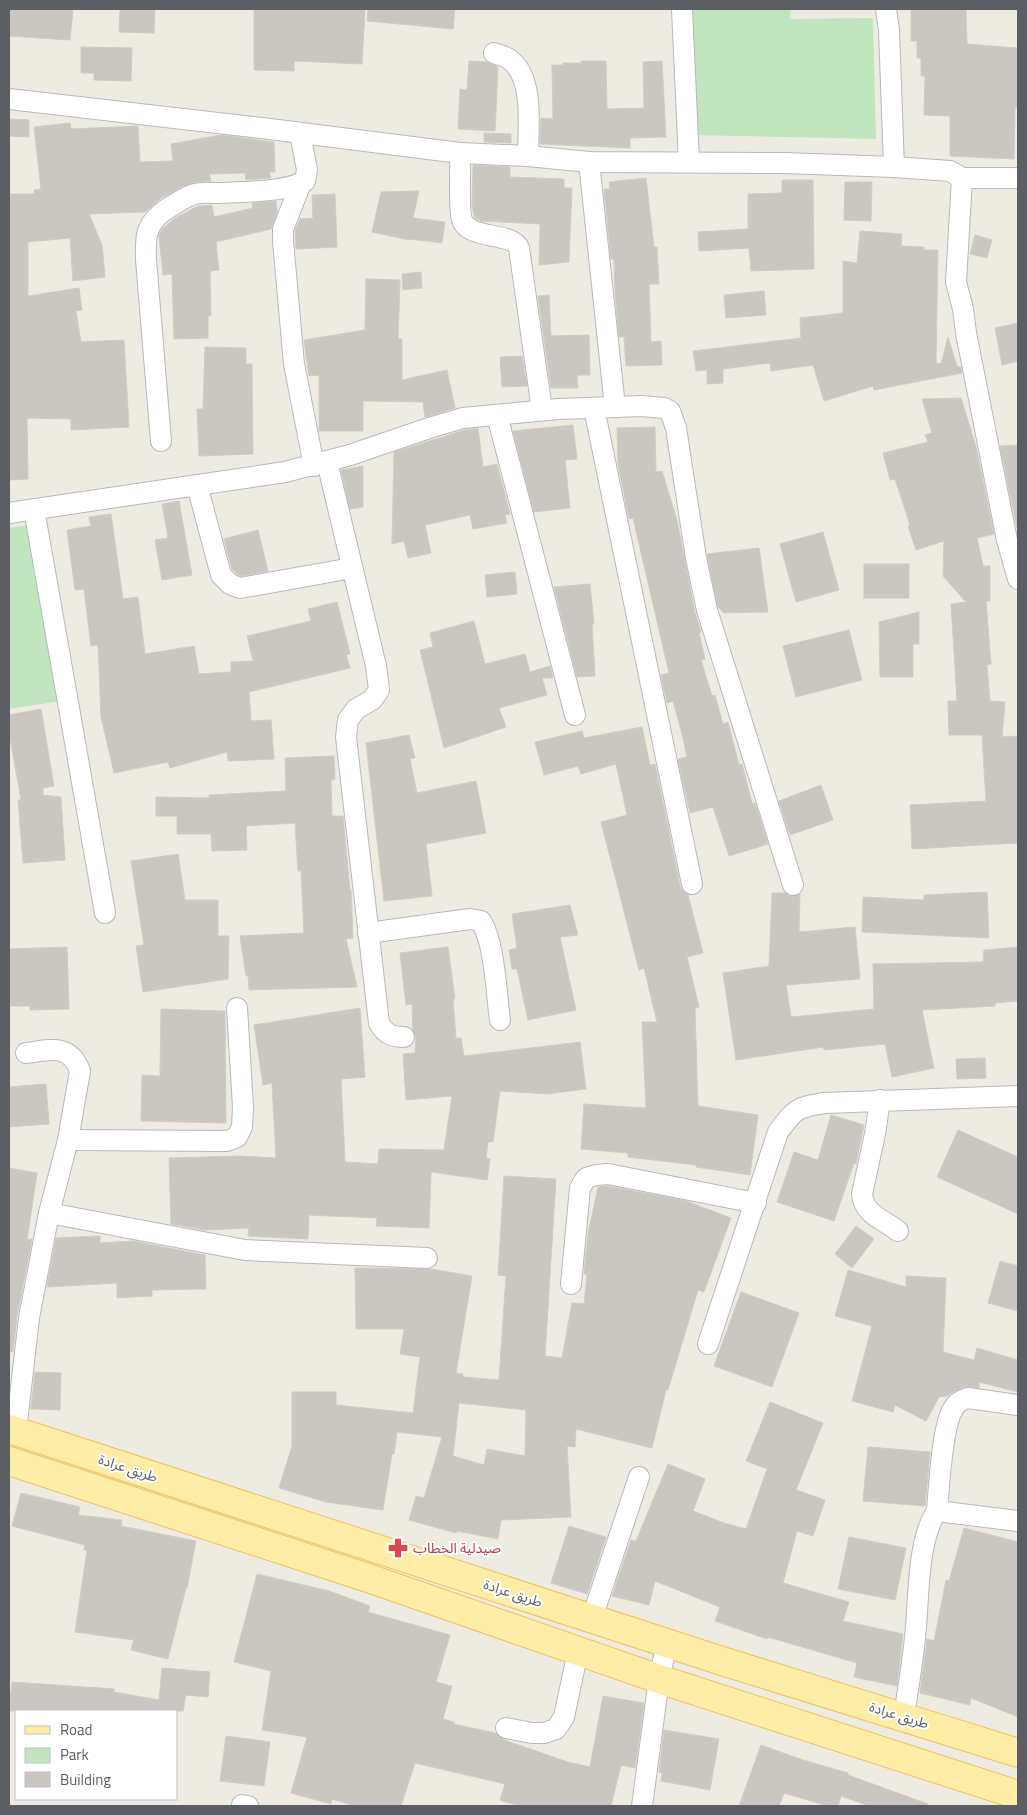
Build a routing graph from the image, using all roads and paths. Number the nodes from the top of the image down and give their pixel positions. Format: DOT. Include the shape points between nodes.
graph roads {
  1 [pos="682,9"];
  2 [pos="886,9"];
  3 [pos="494,53"];
  4 [pos="9,100"];
  5 [pos="300,133"];
  6 [pos="460,153"];
  7 [pos="528,156"];
  8 [pos="588,162"];
  9 [pos="690,162"];
  10 [pos="894,167"];
  11 [pos="962,178"];
  12 [pos="1018,178"];
  13 [pos="301,183"];
  14 [pos="615,407"];
  15 [pos="594,408"];
  16 [pos="542,410"];
  17 [pos="497,415"];
  18 [pos="162,441"];
  19 [pos="320,464"];
  20 [pos="197,484"];
  21 [pos="34,509"];
  22 [pos="9,513"];
  23 [pos="352,568"];
  24 [pos="1018,579"];
  25 [pos="575,716"];
  26 [pos="692,884"];
  27 [pos="793,885"];
  28 [pos="105,913"];
  29 [pos="368,932"];
  30 [pos="237,1008"];
  31 [pos="500,1020"];
  32 [pos="404,1037"];
  33 [pos="26,1053"];
  34 [pos="1018,1096"];
  35 [pos="880,1100"];
  36 [pos="68,1140"];
  37 [pos="756,1203"];
  38 [pos="49,1213"];
  39 [pos="898,1231"];
  40 [pos="427,1258"];
  41 [pos="571,1284"];
  42 [pos="708,1344"];
  43 [pos="1018,1405"];
  44 [pos="12,1430"];
  45 [pos="9,1461"];
  46 [pos="639,1477"];
  47 [pos="937,1511"];
  48 [pos="1018,1521"];
  49 [pos="592,1618"];
  50 [pos="667,1643"];
  51 [pos="578,1651"];
  52 [pos="722,1661"];
  53 [pos="659,1679"];
  54 [pos="714,1697"];
  55 [pos="904,1717"];
  56 [pos="506,1728"];
  57 [pos="1018,1753"];
  58 [pos="1018,1795"];
  59 [pos="642,1806"];
  1 -- 9 [label="street"];
  2 -- 10 [label="street"];
  3 -- 7 [label="street" via="508,58 523,77 527,91"];
  4 -- 5 [label="street"];
  5 -- 6 [label="street"];
  5 -- 13 [label="street" via="307,170 305,181"];
  6 -- 7 [label="street"];
  6 -- 16 [label="street" via="464,224 472,230 514,242 519,248"];
  7 -- 8 [label="street"];
  8 -- 9 [label="street"];
  8 -- 14 [label="street"];
  9 -- 10 [label="street"];
  10 -- 11 [label="street" via="950,171"];
  11 -- 12 [label="street"];
  11 -- 24 [label="street" via="956,282 1006,540"];
  13 -- 18 [label="street" via="252,191 196,194 159,214 147,230 146,260"];
  13 -- 19 [label="street" via="283,229 282,241 294,364"];
  14 -- 15 [label="street"];
  14 -- 27 [label="street" via="655,407 670,411 676,428 707,610"];
  15 -- 16 [label="street"];
  15 -- 26 [label="street"];
  16 -- 17 [label="street"];
  17 -- 19 [label="street" via="454,421"];
  17 -- 25 [label="street"];
  19 -- 20 [label="street"];
  19 -- 23 [label="street"];
  20 -- 21 [label="street"];
  20 -- 23 [label="street" via="221,575 230,584 240,588"];
  21 -- 22 [label="street"];
  21 -- 28 [label="street"];
  23 -- 29 [label="street" via="379,690 348,720 346,736"];
  29 -- 31 [label="street" via="470,919 481,921 490,943"];
  29 -- 32 [label="street" via="379,1024 394,1037"];
  30 -- 36 [label="street" via="243,1108 242,1127 237,1137 226,1141"];
  33 -- 36 [label="street" via="61,1051 70,1054 77,1062 80,1071"];
  34 -- 35 [label="street"];
  35 -- 37 [label="street" via="804,1106 791,1115 778,1132"];
  35 -- 39 [label="street" via="862,1194 865,1208"];
  36 -- 38 [label="street"];
  37 -- 41 [label="street" via="608,1174 586,1178 580,1188"];
  37 -- 42 [label="street"];
  38 -- 40 [label="street" via="245,1250"];
  38 -- 44 [label="street"];
  43 -- 47 [label="street" via="968,1398 953,1408 947,1423"];
  44 -- 49 [label="main road, طريق عرادة"];
  45 -- 51 [label="main road" via="386,1584"];
  46 -- 49 [label="street"];
  47 -- 48 [label="street"];
  47 -- 55 [label="street" via="930,1522 918,1584 916,1627"];
  49 -- 50 [label="main road, طريق عرادة"];
  50 -- 52 [label="main road, طريق عرادة"];
  50 -- 53 [label="street"];
  51 -- 53 [label="main road"];
  51 -- 56 [label="street" via="564,1717 556,1729 532,1733"];
  52 -- 54 [label="main road"];
  52 -- 55 [label="main road, طريق عرادة"];
  53 -- 54 [label="main road"];
  53 -- 59 [label="street"];
  54 -- 58 [label="main road"];
  55 -- 57 [label="main road, طريق عرادة"];
}
